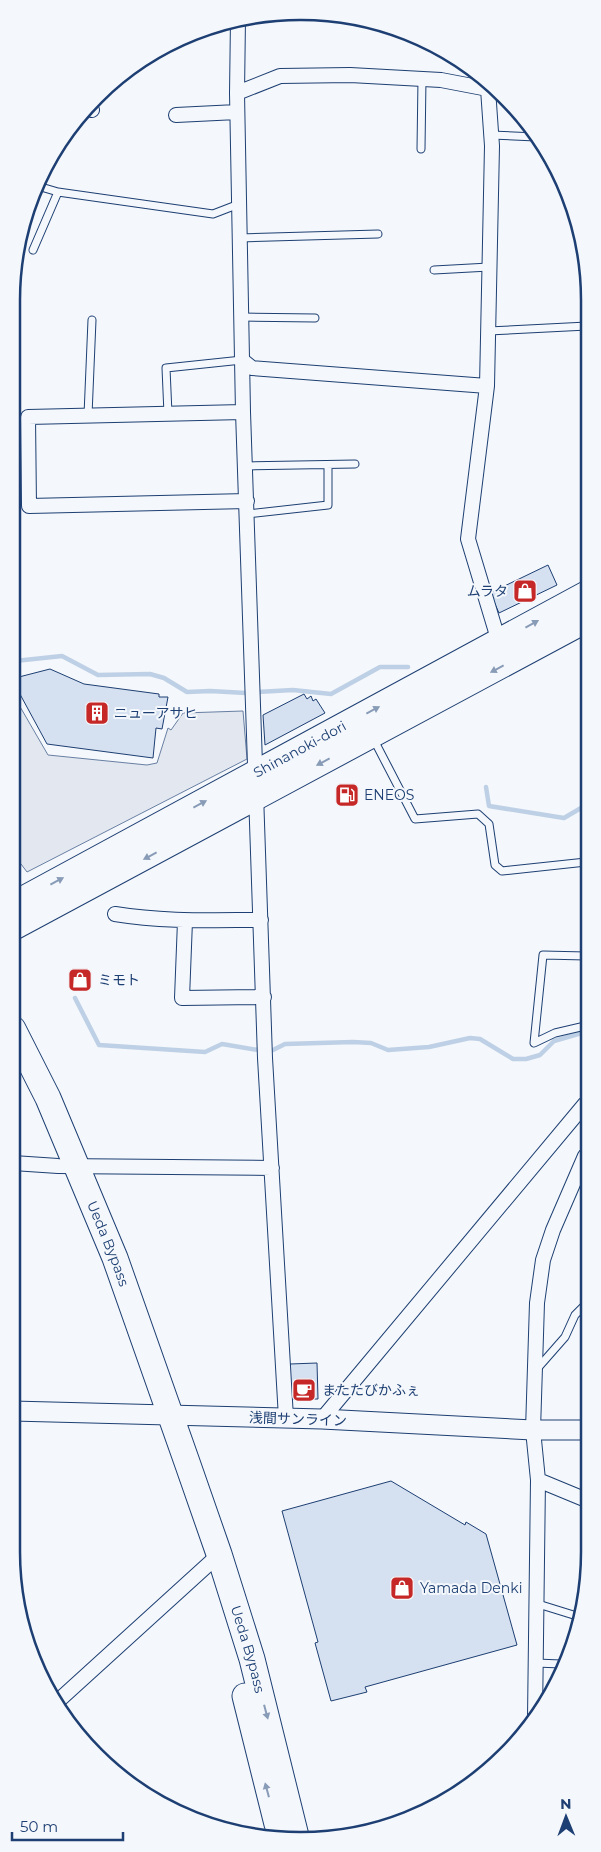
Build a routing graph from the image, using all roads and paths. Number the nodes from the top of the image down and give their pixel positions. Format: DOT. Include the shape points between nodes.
graph roads {
  1 [pos="238,27"];
  2 [pos="422,79"];
  3 [pos="480,86"];
  4 [pos="237,93"];
  5 [pos="488,93"];
  6 [pos="237,112"];
  7 [pos="176,116"];
  8 [pos="491,135"];
  9 [pos="528,137"];
  10 [pos="420,149"];
  11 [pos="43,188"];
  12 [pos="58,192"];
  13 [pos="239,204"];
  14 [pos="378,234"];
  15 [pos="240,238"];
  16 [pos="33,250"];
  17 [pos="489,267"];
  18 [pos="434,270"];
  19 [pos="241,317"];
  20 [pos="315,318"];
  21 [pos="92,320"];
  22 [pos="581,326"];
  23 [pos="488,331"];
  24 [pos="242,360"];
  25 [pos="487,386"];
  26 [pos="243,412"];
  27 [pos="168,414"];
  28 [pos="88,416"];
  29 [pos="355,464"];
  30 [pos="328,465"];
  31 [pos="246,466"];
  32 [pos="247,507"];
  33 [pos="581,597"];
  34 [pos="581,623"];
  35 [pos="499,642"];
  36 [pos="372,736"];
  37 [pos="257,773"];
  38 [pos="258,798"];
  39 [pos="581,863"];
  40 [pos="20,901"];
  41 [pos="115,914"];
  42 [pos="261,920"];
  43 [pos="185,921"];
  44 [pos="20,924"];
  45 [pos="581,956"];
  46 [pos="264,998"];
  47 [pos="581,1027"];
  48 [pos="20,1040"];
  49 [pos="581,1109"];
  50 [pos="20,1163"];
  51 [pos="581,1165"];
  52 [pos="75,1166"];
  53 [pos="272,1168"];
  54 [pos="581,1309"];
  55 [pos="535,1372"];
  56 [pos="20,1411"];
  57 [pos="170,1416"];
  58 [pos="286,1418"];
  59 [pos="322,1419"];
  60 [pos="533,1430"];
  61 [pos="581,1430"];
  62 [pos="188,1465"];
  63 [pos="538,1480"];
  64 [pos="581,1498"];
  65 [pos="212,1561"];
  66 [pos="538,1604"];
  67 [pos="574,1615"];
  68 [pos="536,1663"];
  69 [pos="558,1664"];
  70 [pos="61,1698"];
  71 [pos="535,1705"];
  72 [pos="277,1831"];
  73 [pos="295,1832"];
  1 -- 4 [label="street"];
  2 -- 3 [label="street"];
  2 -- 4 [label="street" via="280,76"];
  2 -- 10 [label="lane"];
  4 -- 6 [label="street"];
  5 -- 8 [label="street"];
  6 -- 7 [label="street"];
  6 -- 13 [label="street"];
  8 -- 9 [label="lane"];
  8 -- 17 [label="street"];
  11 -- 12 [label="lane"];
  12 -- 13 [label="lane" via="213,214"];
  12 -- 16 [label="lane"];
  13 -- 15 [label="street"];
  14 -- 15 [label="lane"];
  15 -- 19 [label="street"];
  17 -- 18 [label="lane"];
  17 -- 23 [label="street"];
  19 -- 20 [label="lane"];
  19 -- 24 [label="street"];
  21 -- 28 [label="lane"];
  22 -- 23 [label="lane"];
  23 -- 25 [label="street"];
  24 -- 25 [label="street" via="252,368"];
  24 -- 26 [label="street"];
  24 -- 27 [label="lane" via="166,368"];
  25 -- 35 [label="street" via="468,539"];
  26 -- 27 [label="street"];
  26 -- 31 [label="street"];
  27 -- 28 [label="street"];
  28 -- 32 [label="street" via="28,417 29,506"];
  29 -- 30 [label="lane"];
  30 -- 31 [label="lane"];
  30 -- 32 [label="lane" via="328,505"];
  31 -- 32 [label="street"];
  32 -- 37 [label="street"];
  35 -- 33 [label="highway, Shinanoki-dori, one-way"];
  34 -- 36 [label="highway, Shinanoki-dori, one-way"];
  37 -- 35 [label="highway, Shinanoki-dori, one-way"];
  36 -- 38 [label="highway, Shinanoki-dori, one-way"];
  36 -- 39 [label="lane" via="415,818 478,814 490,824 495,865 502,871"];
  37 -- 38 [label="street"];
  40 -- 37 [label="highway, Shinanoki-dori, one-way"];
  38 -- 42 [label="street"];
  38 -- 44 [label="highway, Shinanoki-dori, one-way"];
  41 -- 43 [label="street"];
  42 -- 43 [label="street"];
  42 -- 46 [label="street"];
  43 -- 46 [label="street" via="182,998"];
  45 -- 47 [label="lane" via="543,955 534,1043 555,1033"];
  46 -- 53 [label="street"];
  48 -- 52 [label="highway, Ueda Bypass" via="48,1098"];
  49 -- 59 [label="street"];
  50 -- 52 [label="street"];
  51 -- 55 [label="street" via="543,1260 537,1303"];
  52 -- 53 [label="street"];
  52 -- 57 [label="highway, Ueda Bypass" via="115,1258"];
  53 -- 58 [label="street"];
  54 -- 55 [label="lane" via="565,1337"];
  55 -- 60 [label="street"];
  56 -- 57 [label="street, 浅間サンライン"];
  57 -- 58 [label="street, 浅間サンライン"];
  57 -- 62 [label="highway, Ueda Bypass"];
  58 -- 59 [label="street, 浅間サンライン"];
  59 -- 60 [label="street, 浅間サンライン"];
  60 -- 61 [label="street, 浅間サンライン"];
  60 -- 63 [label="street"];
  62 -- 65 [label="highway, Ueda Bypass"];
  62 -- 73 [label="highway, Ueda Bypass, one-way" via="252,1659"];
  63 -- 64 [label="street"];
  63 -- 66 [label="street"];
  65 -- 70 [label="street"];
  72 -- 65 [label="highway, Ueda Bypass, one-way"];
  66 -- 67 [label="lane"];
  66 -- 68 [label="street"];
  68 -- 69 [label="lane"];
  68 -- 71 [label="street"];
}
